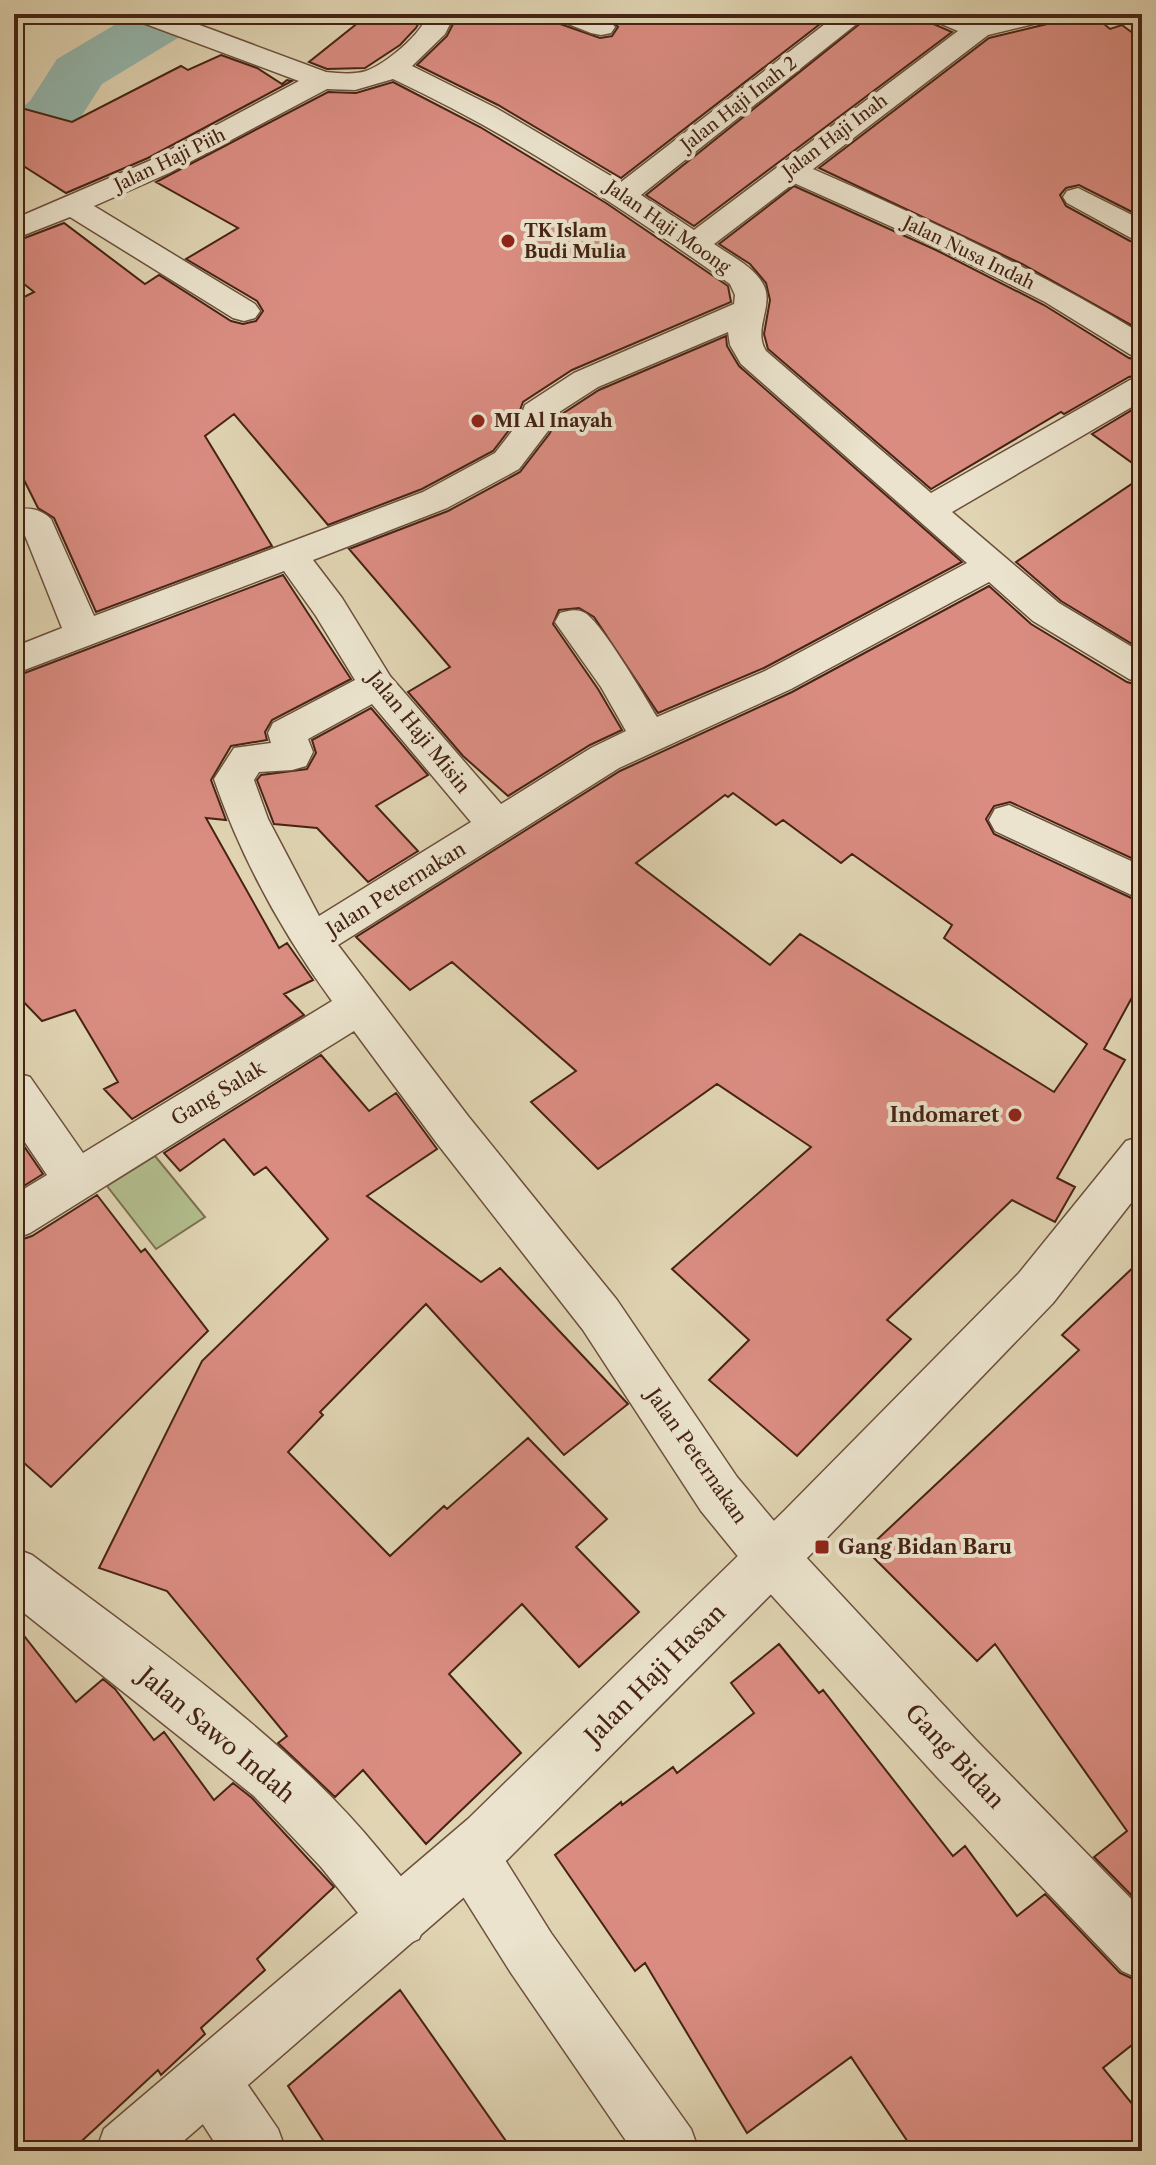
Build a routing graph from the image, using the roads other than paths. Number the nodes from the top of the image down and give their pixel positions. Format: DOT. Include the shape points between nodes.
graph roads {
  1 [pos="441,14"];
  2 [pos="568,14"];
  3 [pos="855,14"];
  4 [pos="942,14"];
  5 [pos="1040,14"];
  6 [pos="157,20"];
  7 [pos="601,27"];
  8 [pos="978,29"];
  9 [pos="395,69"];
  10 [pos="322,80"];
  11 [pos="790,170"];
  12 [pos="623,195"];
  13 [pos="1078,197"];
  14 [pos="73,206"];
  15 [pos="14,230"];
  16 [pos="1142,232"];
  17 [pos="694,245"];
  18 [pos="244,311"];
  19 [pos="747,312"];
  20 [pos="1142,348"];
  21 [pos="1142,387"];
  22 [pos="927,511"];
  23 [pos="14,521"];
  24 [pos="291,555"];
  25 [pos="992,565"];
  26 [pos="573,622"];
  27 [pos="83,634"];
  28 [pos="14,661"];
  29 [pos="1142,670"];
  30 [pos="377,685"];
  31 [pos="649,736"];
  32 [pos="1009,820"];
  33 [pos="497,826"];
  34 [pos="1142,884"];
  35 [pos="311,941"];
  36 [pos="359,1006"];
  37 [pos="14,1090"];
  38 [pos="1142,1155"];
  39 [pos="76,1180"];
  40 [pos="14,1219"];
  41 [pos="772,1558"];
  42 [pos="14,1573"];
  43 [pos="470,1856"];
  44 [pos="399,1919"];
  45 [pos="1142,1951"];
  46 [pos="209,2080"];
  47 [pos="126,2151"];
  48 [pos="256,2151"];
  49 [pos="669,2151"];
  1 -- 9 [label="street" via="434,30"];
  2 -- 7 [label="street"];
  3 -- 12 [label="street, Jalan Haji Inah 2"];
  4 -- 8 [label="street"];
  5 -- 8 [label="street"];
  6 -- 10 [label="street"];
  8 -- 11 [label="street, Jalan Haji Inah"];
  9 -- 10 [label="street" via="371,80"];
  9 -- 12 [label="street, Jalan Haji Moong" via="492,114"];
  10 -- 14 [label="street, Jalan Haji Piih"];
  11 -- 17 [label="street, Jalan Haji Inah"];
  11 -- 20 [label="street, Jalan Nusa Indah" via="948,240 1056,295"];
  12 -- 17 [label="street, Jalan Haji Moong"];
  13 -- 16 [label="street"];
  14 -- 15 [label="street, Jalan Haji Piih"];
  14 -- 18 [label="street"];
  17 -- 19 [label="street, Jalan Haji Moong" via="750,285 754,295"];
  19 -- 22 [label="street, Jalan Haji Moong" via="743,338 753,357"];
  19 -- 24 [label="street" via="586,380 537,412 536,423 507,461 435,500"];
  21 -- 22 [label="street"];
  22 -- 25 [label="street, Jalan Haji Moong"];
  23 -- 27 [label="street" via="31,520 39,527"];
  24 -- 27 [label="street"];
  24 -- 30 [label="street, Jalan Haji Misin"];
  25 -- 29 [label="street, Jalan Haji Moong" via="1046,612"];
  25 -- 31 [label="street, Jalan Peternakan" via="778,680"];
  26 -- 31 [label="street"];
  27 -- 28 [label="street"];
  30 -- 33 [label="street, Jalan Haji Misin"];
  30 -- 35 [label="street" via="287,733 292,756 248,758 234,779 248,819"];
  31 -- 33 [label="street, Jalan Peternakan"];
  32 -- 34 [label="street"];
  33 -- 35 [label="street, Jalan Peternakan"];
  35 -- 36 [label="street, Jalan Peternakan"];
  36 -- 39 [label="street, Gang Salak"];
  36 -- 41 [label="street, Jalan Peternakan" via="600,1315 719,1494"];
  37 -- 39 [label="street"];
  38 -- 41 [label="street, Jalan Haji Hasan" via="1036,1288"];
  39 -- 40 [label="street, Gang Salak"];
  41 -- 43 [label="street, Jalan Haji Hasan"];
  41 -- 45 [label="street, Gang Bidan"];
  42 -- 44 [label="street, Jalan Sawo Indah" via="273,1777 341,1847"];
  43 -- 44 [label="street, Jalan Haji Hasan"];
  43 -- 49 [label="street"];
  44 -- 46 [label="street, Jalan Haji Hasan"];
  46 -- 47 [label="street, Jalan Haji Hasan"];
  46 -- 48 [label="street"];
}
